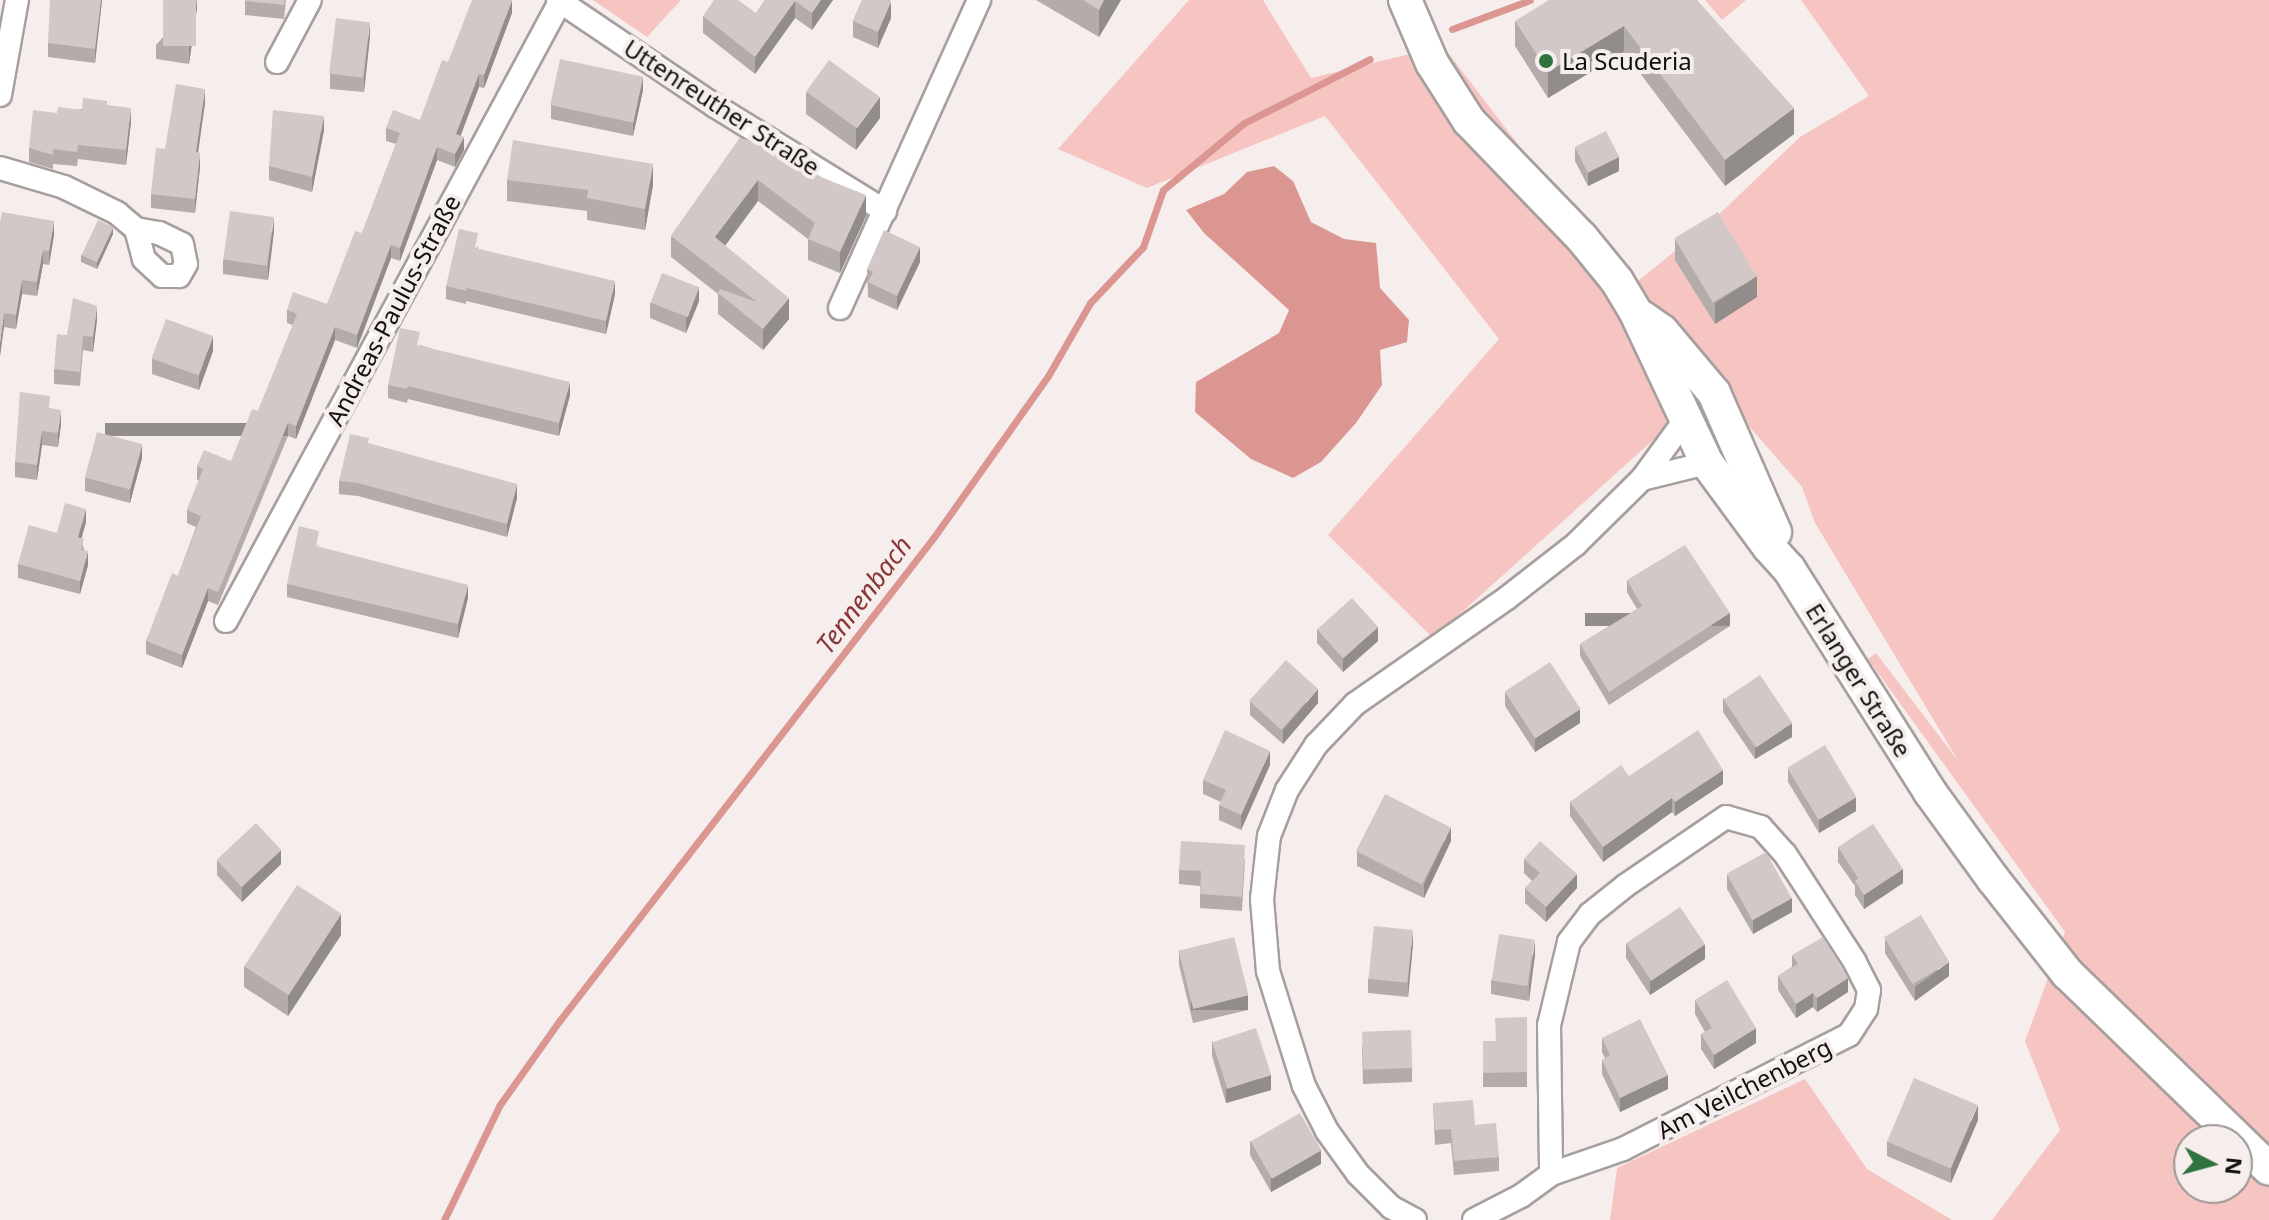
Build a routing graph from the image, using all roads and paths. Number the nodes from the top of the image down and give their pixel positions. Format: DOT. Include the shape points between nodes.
graph roads {
  1 [pos="17,0"];
  2 [pos="310,0"];
  3 [pos="979,0"];
  4 [pos="1405,0"];
  5 [pos="559,1"];
  6 [pos="277,62"];
  7 [pos="0,95"];
  8 [pos="0,168"];
  9 [pos="885,211"];
  10 [pos="136,229"];
  11 [pos="840,308"];
  12 [pos="1636,313"];
  13 [pos="1685,420"];
  14 [pos="1731,425"];
  15 [pos="1707,463"];
  16 [pos="1642,479"];
  17 [pos="1789,569"];
  18 [pos="226,621"];
  19 [pos="2269,1169"];
  20 [pos="1551,1174"];
  21 [pos="1415,1220"];
  22 [pos="1474,1220"];
  1 -- 7 [label="street"];
  2 -- 6 [label="street"];
  3 -- 9 [label="street"];
  4 -- 12 [label="main road" via="1432,63 1469,121 1582,238"];
  5 -- 9 [label="street, Uttenreuther Straße"];
  5 -- 18 [label="street, Andreas-Paulus-Straße"];
  8 -- 10 [label="street" via="90,198"];
  9 -- 11 [label="street"];
  12 -- 13 [label="main road"];
  12 -- 14 [label="main road" via="1662,331 1696,368"];
  13 -- 14 [label="main road" via="1713,415"];
  13 -- 15 [label="main road"];
  13 -- 16 [label="street"];
  14 -- 15 [label="main road" via="1727,444"];
  14 -- 17 [label="main road"];
  15 -- 16 [label="street"];
  15 -- 17 [label="main road"];
  16 -- 21 [label="street" via="1576,544 1355,704 1309,756 1287,790 1269,836 1262,899 1268,971 1304,1086 1358,1174 1391,1207"];
  17 -- 19 [label="main road, Erlanger Straße" via="1930,792 2067,973"];
  20 -- 20 [label="street, Am Veilchenberg" via="1623,1149 1770,1077 1849,1035 1866,1009 1869,990 1855,962 1785,854 1761,827 1726,817 1625,886 1590,914 1569,942 1549,1025"];
  20 -- 22 [label="street, Am Veilchenberg"];
}
